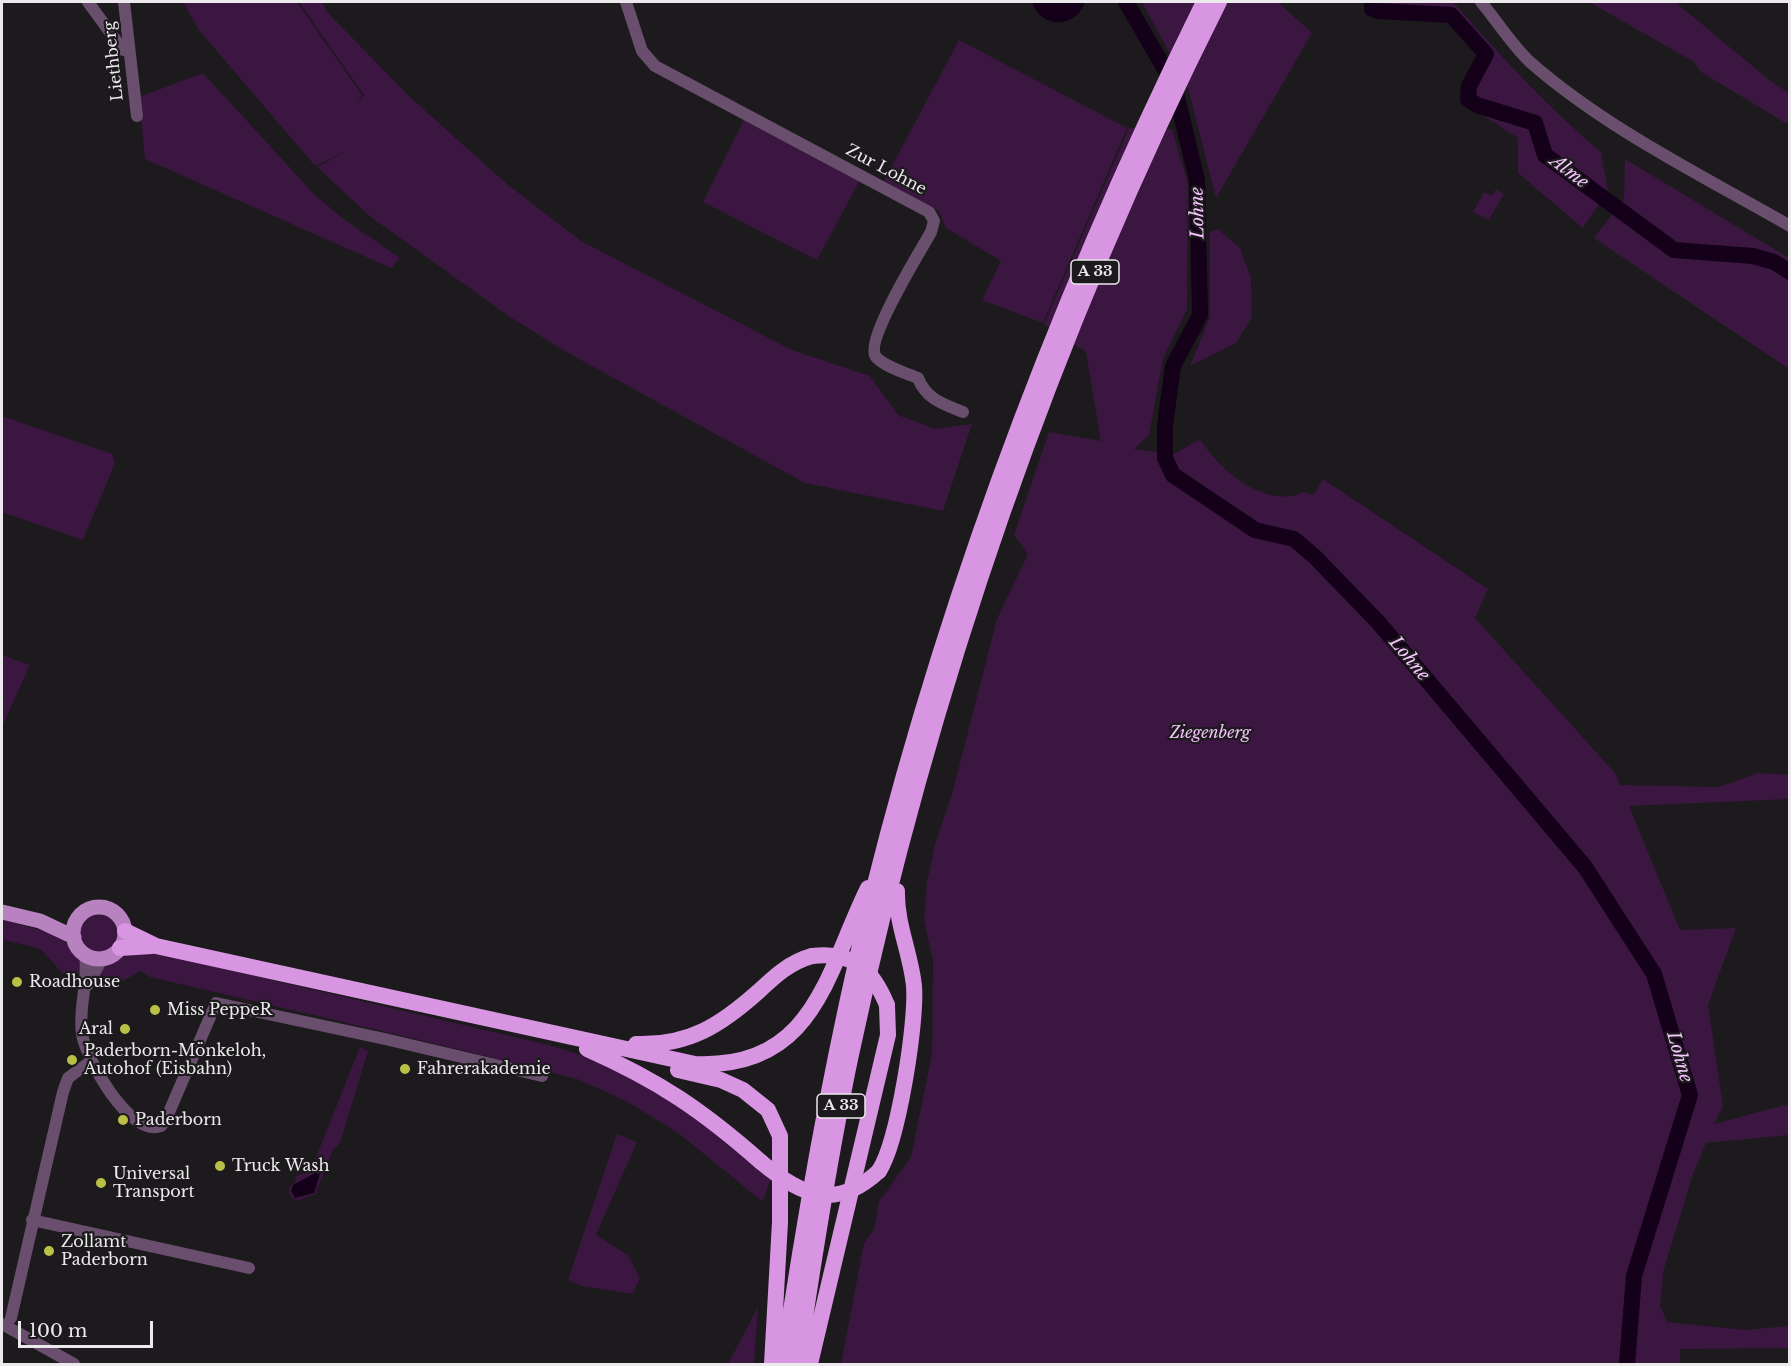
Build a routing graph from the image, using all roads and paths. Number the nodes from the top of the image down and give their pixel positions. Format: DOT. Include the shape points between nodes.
graph roads {
  1 [pos="88,2"];
  2 [pos="124,2"];
  3 [pos="626,2"];
  4 [pos="1204,2"];
  5 [pos="1219,2"];
  6 [pos="1481,2"];
  7 [pos="129,50"];
  8 [pos="136,116"];
  9 [pos="1790,226"];
  10 [pos="963,412"];
  11 [pos="982,549"];
  12 [pos="899,851"];
  13 [pos="883,857"];
  14 [pos="2,912"];
  15 [pos="77,920"];
  16 [pos="40,921"];
  17 [pos="125,931"];
  18 [pos="74,937"];
  19 [pos="156,946"];
  20 [pos="120,948"];
  21 [pos="85,955"];
  22 [pos="102,959"];
  23 [pos="86,989"];
  24 [pos="582,1043"];
  25 [pos="91,1061"];
  26 [pos="542,1076"];
  27 [pos="32,1220"];
  28 [pos="249,1268"];
  29 [pos="6,1321"];
  30 [pos="74,1365"];
  31 [pos="772,1365"];
  32 [pos="783,1365"];
  33 [pos="798,1365"];
  34 [pos="810,1365"];
  1 -- 7 [label="street" via="117,43 123,50"];
  2 -- 7 [label="street, Liethberg"];
  3 -- 10 [label="street, Zur Lohne" via="642,51 655,66 929,212 934,221 931,232 873,346 881,362 918,378 923,391"];
  4 -- 11 [label="highway, A 33" via="1091,244 1026,406"];
  5 -- 11 [label="highway, A 33" via="1103,251"];
  6 -- 9 [label="street" via="1528,60 1570,93"];
  7 -- 8 [label="street, Liethberg"];
  11 -- 12 [label="highway, A 33"];
  11 -- 13 [label="highway, A 33" via="930,687"];
  12 -- 24 [label="highway, bridge" via="897,911 914,986 914,1012 894,1136 879,1171 857,1188 830,1196 797,1188 691,1104"];
  12 -- 33 [label="highway, A 33" via="850,1059"];
  13 -- 24 [label="highway" via="810,1013 796,1030 771,1048 719,1065"];
  13 -- 32 [label="highway, A 33" via="858,952 821,1131"];
  14 -- 16 [label="main road"];
  15 -- 16 [label="main road"];
  15 -- 17 [label="main road" via="89,909 105,908 119,916"];
  15 -- 18 [label="main road"];
  16 -- 18 [label="main road"];
  17 -- 19 [label="highway"];
  17 -- 20 [label="main road"];
  18 -- 21 [label="main road"];
  19 -- 20 [label="highway"];
  19 -- 24 [label="highway" via="392,999 463,1021"];
  20 -- 22 [label="main road"];
  21 -- 22 [label="main road"];
  21 -- 23 [label="street"];
  22 -- 23 [label="street"];
  23 -- 25 [label="street" via="80,1018"];
  24 -- 31 [label="highway" via="722,1080 758,1100 775,1121 782,1155"];
  24 -- 34 [label="highway, bridge" via="645,1044 689,1038 728,1018 785,968 812,956 826,954 852,960 878,983 887,1005 888,1035"];
  25 -- 26 [label="street" via="134,1121 155,1129 166,1119 216,1003"];
  25 -- 27 [label="street" via="68,1078"];
  27 -- 28 [label="street"];
  27 -- 29 [label="street"];
  29 -- 30 [label="street"];
}
